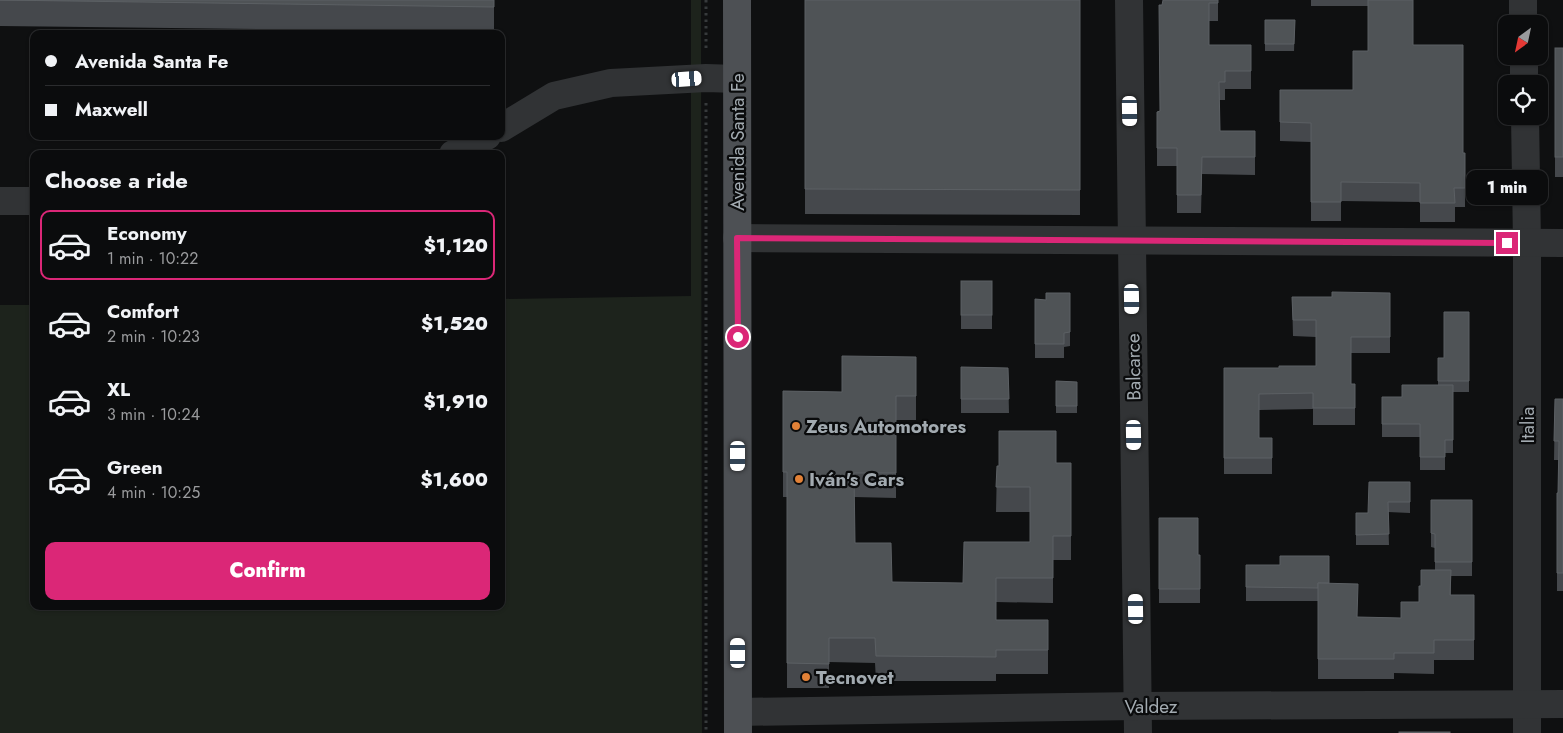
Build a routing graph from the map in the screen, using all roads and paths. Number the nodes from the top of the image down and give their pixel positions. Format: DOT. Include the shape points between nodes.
graph roads {
  1 [pos="706,0"];
  2 [pos="737,0"];
  3 [pos="1129,0"];
  4 [pos="1522,0"];
  5 [pos="1523,15"];
  6 [pos="706,78"];
  7 [pos="737,79"];
  8 [pos="1525,125"];
  9 [pos="505,126"];
  10 [pos="479,140"];
  11 [pos="460,150"];
  12 [pos="0,201"];
  13 [pos="30,201"];
  14 [pos="737,238"];
  15 [pos="1131,241"];
  16 [pos="1527,243"];
  17 [pos="1563,243"];
  18 [pos="1527,704"];
  19 [pos="1563,704"];
  20 [pos="1138,706"];
  21 [pos="738,723"];
  22 [pos="706,733"];
  23 [pos="1138,733"];
  24 [pos="1527,733"];
  1 -- 6 [label="path"];
  2 -- 7 [label="main road, Avenida Santa Fe"];
  3 -- 15 [label="street, Balcarce"];
  4 -- 5 [label="street"];
  6 -- 7 [label="street"];
  6 -- 9 [label="street" via="612,83 554,96"];
  6 -- 22 [label="path"];
  7 -- 14 [label="main road, Avenida Santa Fe"];
  8 -- 16 [label="street, Italia"];
  10 -- 11 [label="street"];
  12 -- 13 [label="street"];
  14 -- 15 [label="street"];
  14 -- 21 [label="main road, Avenida Santa Fe"];
  15 -- 16 [label="street"];
  15 -- 20 [label="street, Balcarce"];
  16 -- 17 [label="street"];
  16 -- 18 [label="street, Italia"];
  18 -- 19 [label="street, Valdez"];
  18 -- 20 [label="street, Valdez"];
  18 -- 24 [label="street, Italia"];
  20 -- 21 [label="street, Valdez"];
  20 -- 23 [label="street, Balcarce"];
}
